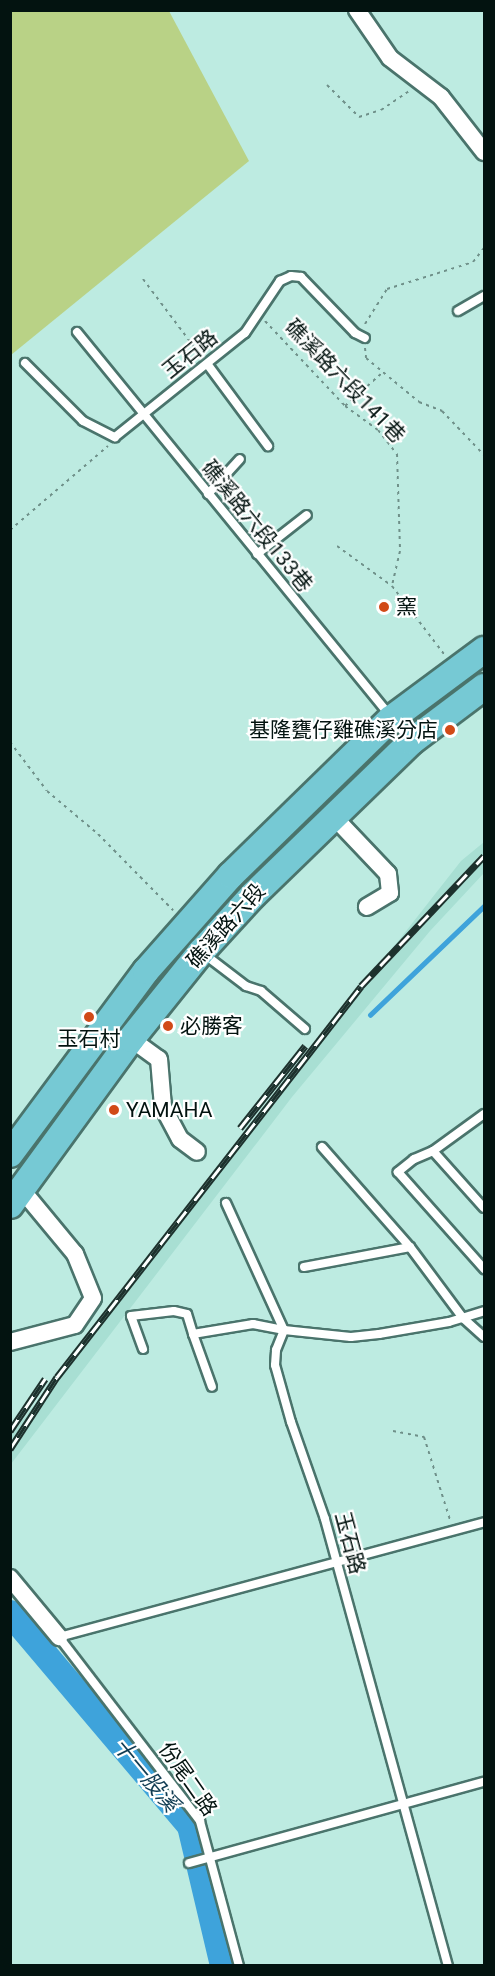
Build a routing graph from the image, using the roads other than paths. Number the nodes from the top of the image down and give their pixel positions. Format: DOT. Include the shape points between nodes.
graph roads {
  1 [pos="357,10"];
  2 [pos="484,152"];
  3 [pos="484,296"];
  4 [pos="458,311"];
  5 [pos="77,332"];
  6 [pos="365,338"];
  7 [pos="25,363"];
  8 [pos="208,365"];
  9 [pos="142,414"];
  10 [pos="268,446"];
  11 [pos="240,459"];
  12 [pos="208,494"];
  13 [pos="307,515"];
  14 [pos="257,554"];
  15 [pos="484,650"];
  16 [pos="484,687"];
  17 [pos="391,719"];
  18 [pos="412,741"];
  19 [pos="333,816"];
  20 [pos="367,907"];
  21 [pos="201,952"];
  22 [pos="305,1029"];
  23 [pos="131,1038"];
  24 [pos="484,1114"];
  25 [pos="322,1148"];
  26 [pos="433,1151"];
  27 [pos="197,1152"];
  28 [pos="10,1154"];
  29 [pos="16,1197"];
  30 [pos="226,1203"];
  31 [pos="484,1208"];
  32 [pos="410,1247"];
  33 [pos="304,1267"];
  34 [pos="484,1269"];
  35 [pos="484,1311"];
  36 [pos="464,1318"];
  37 [pos="284,1330"];
  38 [pos="193,1334"];
  39 [pos="484,1337"];
  40 [pos="10,1342"];
  41 [pos="143,1349"];
  42 [pos="212,1387"];
  43 [pos="484,1522"];
  44 [pos="336,1562"];
  45 [pos="10,1578"];
  46 [pos="59,1637"];
  47 [pos="484,1782"];
  48 [pos="405,1805"];
  49 [pos="211,1858"];
  50 [pos="189,1863"];
  51 [pos="239,1965"];
  52 [pos="448,1965"];
  1 -- 2 [label="street" via="390,58 441,97"];
  3 -- 4 [label="lane"];
  5 -- 9 [label="lane, 礁溪路六段133巷"];
  6 -- 8 [label="lane, 玉石路" via="355,333 301,277 280,281 245,333"];
  7 -- 9 [label="lane, 玉石路" via="82,421 115,437"];
  8 -- 9 [label="lane, 玉石路"];
  8 -- 10 [label="lane"];
  9 -- 12 [label="lane, 礁溪路六段133巷"];
  11 -- 12 [label="lane"];
  12 -- 14 [label="lane, 礁溪路六段133巷"];
  13 -- 14 [label="lane"];
  14 -- 17 [label="lane, 礁溪路六段133巷"];
  15 -- 17 [label="main road, 礁溪路六段"];
  16 -- 18 [label="main road, 礁溪路六段"];
  17 -- 18 [label="lane, 礁溪路六段133巷"];
  17 -- 28 [label="main road, 礁溪路六段" via="186,924 104,1026"];
  18 -- 19 [label="main road, 礁溪路六段"];
  19 -- 20 [label="street" via="388,874 390,892"];
  19 -- 21 [label="main road, 礁溪路六段"];
  21 -- 22 [label="lane" via="246,987 261,991"];
  21 -- 23 [label="main road, 礁溪路六段"];
  23 -- 27 [label="street" via="159,1059 163,1107 180,1139"];
  23 -- 29 [label="main road, 礁溪路六段"];
  24 -- 26 [label="lane"];
  25 -- 32 [label="lane"];
  26 -- 31 [label="lane"];
  26 -- 34 [label="lane" via="398,1172"];
  29 -- 40 [label="street" via="75,1254 93,1298 75,1325"];
  30 -- 37 [label="lane"];
  32 -- 33 [label="lane"];
  32 -- 36 [label="lane"];
  35 -- 36 [label="lane"];
  36 -- 37 [label="lane" via="351,1337"];
  36 -- 39 [label="lane"];
  37 -- 38 [label="lane" via="253,1324"];
  37 -- 44 [label="lane, 玉石路" via="275,1365"];
  38 -- 41 [label="lane" via="186,1314 174,1311 131,1316"];
  38 -- 42 [label="lane"];
  43 -- 44 [label="lane"];
  44 -- 46 [label="lane"];
  44 -- 48 [label="lane, 玉石路"];
  45 -- 46 [label="street"];
  46 -- 49 [label="lane, 份尾二路" via="200,1821"];
  47 -- 48 [label="lane"];
  48 -- 49 [label="lane"];
  48 -- 52 [label="lane, 玉石路"];
  49 -- 50 [label="lane"];
  49 -- 51 [label="lane, 份尾二路"];
}
